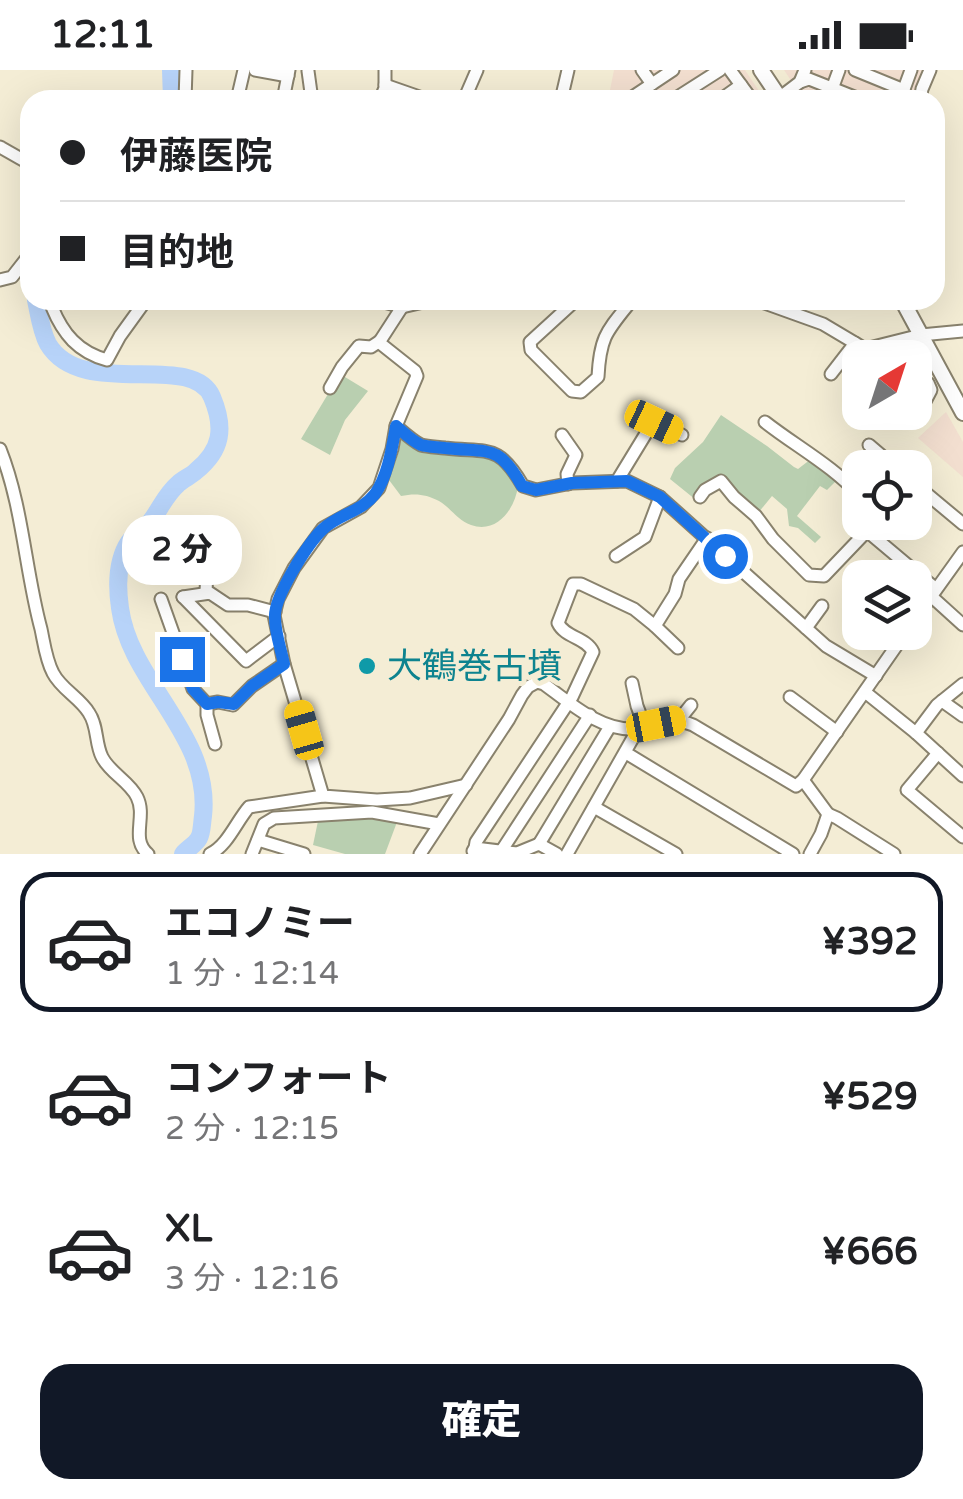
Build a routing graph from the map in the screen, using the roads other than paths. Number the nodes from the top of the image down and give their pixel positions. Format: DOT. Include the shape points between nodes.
graph roads {
  1 [pos="255,70"];
  2 [pos="385,70"];
  3 [pos="642,70"];
  4 [pos="673,70"];
  5 [pos="720,70"];
  6 [pos="730,70"];
  7 [pos="855,70"];
  8 [pos="289,73"];
  9 [pos="802,76"];
  10 [pos="652,84"];
  11 [pos="385,85"];
  12 [pos="741,85"];
  13 [pos="383,90"];
  14 [pos="399,90"];
  15 [pos="643,90"];
  16 [pos="689,90"];
  17 [pos="734,90"];
  18 [pos="745,90"];
  19 [pos="825,90"];
  20 [pos="893,90"];
  21 [pos="20,267"];
  22 [pos="0,280"];
  23 [pos="53,310"];
  24 [pos="138,310"];
  25 [pos="400,310"];
  26 [pos="565,310"];
  27 [pos="624,310"];
  28 [pos="784,310"];
  29 [pos="907,310"];
  30 [pos="963,331"];
  31 [pos="921,335"];
  32 [pos="850,340"];
  33 [pos="908,340"];
  34 [pos="380,341"];
  35 [pos="842,363"];
  36 [pos="831,374"];
  37 [pos="330,388"];
  38 [pos="963,414"];
  39 [pos="765,422"];
  40 [pos="396,426"];
  41 [pos="562,435"];
  42 [pos="682,435"];
  43 [pos="869,445"];
  44 [pos="0,449"];
  45 [pos="875,450"];
  46 [pos="842,477"];
  47 [pos="617,481"];
  48 [pos="568,484"];
  49 [pos="660,497"];
  50 [pos="700,498"];
  51 [pos="932,498"];
  52 [pos="963,524"];
  53 [pos="208,538"];
  54 [pos="707,538"];
  55 [pos="858,540"];
  56 [pos="883,540"];
  57 [pos="963,552"];
  58 [pos="616,556"];
  59 [pos="933,592"];
  60 [pos="206,594"];
  61 [pos="161,599"];
  62 [pos="822,606"];
  63 [pos="275,612"];
  64 [pos="963,625"];
  65 [pos="655,626"];
  66 [pos="806,628"];
  67 [pos="278,636"];
  68 [pos="678,648"];
  69 [pos="894,650"];
  70 [pos="284,664"];
  71 [pos="876,676"];
  72 [pos="632,683"];
  73 [pos="963,684"];
  74 [pos="865,692"];
  75 [pos="790,697"];
  76 [pos="942,700"];
  77 [pos="567,701"];
  78 [pos="207,704"];
  79 [pos="691,705"];
  80 [pos="590,715"];
  81 [pos="963,716"];
  82 [pos="680,720"];
  83 [pos="610,728"];
  84 [pos="642,728"];
  85 [pos="837,732"];
  86 [pos="916,733"];
  87 [pos="215,744"];
  88 [pos="626,753"];
  89 [pos="938,753"];
  90 [pos="963,776"];
  91 [pos="803,780"];
  92 [pos="466,785"];
  93 [pos="324,796"];
  94 [pos="594,806"];
  95 [pos="828,814"];
  96 [pos="439,824"];
  97 [pos="963,837"];
  98 [pos="258,840"];
  99 [pos="539,844"];
  100 [pos="502,850"];
  101 [pos="473,851"];
  102 [pos="423,853"];
  103 [pos="525,853"];
  104 [pos="148,854"];
  105 [pos="210,854"];
  106 [pos="252,854"];
  107 [pos="304,854"];
  108 [pos="557,854"];
  109 [pos="567,854"];
  110 [pos="676,854"];
  111 [pos="793,854"];
  112 [pos="810,854"];
  113 [pos="894,854"];
  1 -- 8 [label="street"];
  2 -- 11 [label="street"];
  3 -- 10 [label="street"];
  4 -- 10 [label="street"];
  5 -- 16 [label="street"];
  6 -- 12 [label="street"];
  7 -- 20 [label="street"];
  9 -- 19 [label="street"];
  10 -- 15 [label="street"];
  11 -- 13 [label="street"];
  11 -- 14 [label="street"];
  12 -- 17 [label="street"];
  12 -- 18 [label="street"];
  21 -- 22 [label="street"];
  23 -- 24 [label="street" via="67,336 107,360"];
  25 -- 34 [label="street"];
  26 -- 27 [label="street" via="530,342 531,350 572,392 582,392 598,377 605,332"];
  28 -- 32 [label="street"];
  29 -- 31 [label="main road"];
  30 -- 31 [label="street"];
  31 -- 33 [label="street"];
  31 -- 38 [label="main road"];
  34 -- 37 [label="street" via="359,346"];
  34 -- 40 [label="street" via="418,376"];
  35 -- 36 [label="street"];
  39 -- 46 [label="street"];
  40 -- 48 [label="street" via="422,445 498,454 522,486"];
  40 -- 63 [label="street" via="378,488 361,508 323,528 294,568"];
  41 -- 48 [label="street" via="576,454"];
  42 -- 47 [label="street" via="654,422"];
  43 -- 45 [label="street"];
  44 -- 104 [label="street" via="52,671 88,712 108,767 140,802 140,848"];
  47 -- 48 [label="street"];
  47 -- 49 [label="street"];
  49 -- 54 [label="street"];
  49 -- 58 [label="street" via="645,537"];
  50 -- 55 [label="street" via="721,481 811,575 824,576"];
  51 -- 52 [label="street"];
  53 -- 60 [label="street"];
  54 -- 65 [label="street"];
  54 -- 66 [label="street"];
  56 -- 59 [label="street"];
  57 -- 59 [label="street"];
  59 -- 64 [label="street"];
  60 -- 63 [label="street" via="228,605"];
  60 -- 67 [label="street" via="183,597 246,661"];
  61 -- 78 [label="street" via="193,689"];
  62 -- 66 [label="street"];
  63 -- 67 [label="street"];
  65 -- 68 [label="street"];
  65 -- 77 [label="street" via="634,608 573,584 558,622 594,652"];
  66 -- 71 [label="street"];
  67 -- 70 [label="street"];
  69 -- 71 [label="street"];
  70 -- 78 [label="street" via="234,704"];
  70 -- 93 [label="street"];
  71 -- 74 [label="street"];
  72 -- 84 [label="street"];
  73 -- 76 [label="street"];
  74 -- 85 [label="street"];
  74 -- 86 [label="street"];
  75 -- 85 [label="street"];
  76 -- 81 [label="street"];
  76 -- 86 [label="street"];
  77 -- 80 [label="street"];
  77 -- 92 [label="street" via="544,684 528,687"];
  77 -- 101 [label="street"];
  78 -- 87 [label="street"];
  79 -- 82 [label="street"];
  80 -- 83 [label="street"];
  80 -- 100 [label="street"];
  82 -- 84 [label="street"];
  82 -- 91 [label="street" via="796,786"];
  83 -- 84 [label="street"];
  83 -- 99 [label="street"];
  84 -- 88 [label="street"];
  85 -- 91 [label="street"];
  86 -- 89 [label="street"];
  88 -- 94 [label="street"];
  88 -- 111 [label="street"];
  89 -- 90 [label="street"];
  89 -- 97 [label="street" via="908,790"];
  91 -- 95 [label="street"];
  92 -- 93 [label="street" via="410,798"];
  92 -- 96 [label="street"];
  93 -- 105 [label="street" via="249,806"];
  94 -- 109 [label="street"];
  94 -- 110 [label="street"];
  95 -- 112 [label="street"];
  95 -- 113 [label="street"];
  96 -- 98 [label="street" via="372,812 274,818"];
  96 -- 102 [label="street"];
  98 -- 106 [label="street"];
  98 -- 107 [label="street"];
  99 -- 103 [label="street"];
  99 -- 108 [label="street"];
  100 -- 101 [label="street"];
  100 -- 103 [label="street"];
}
